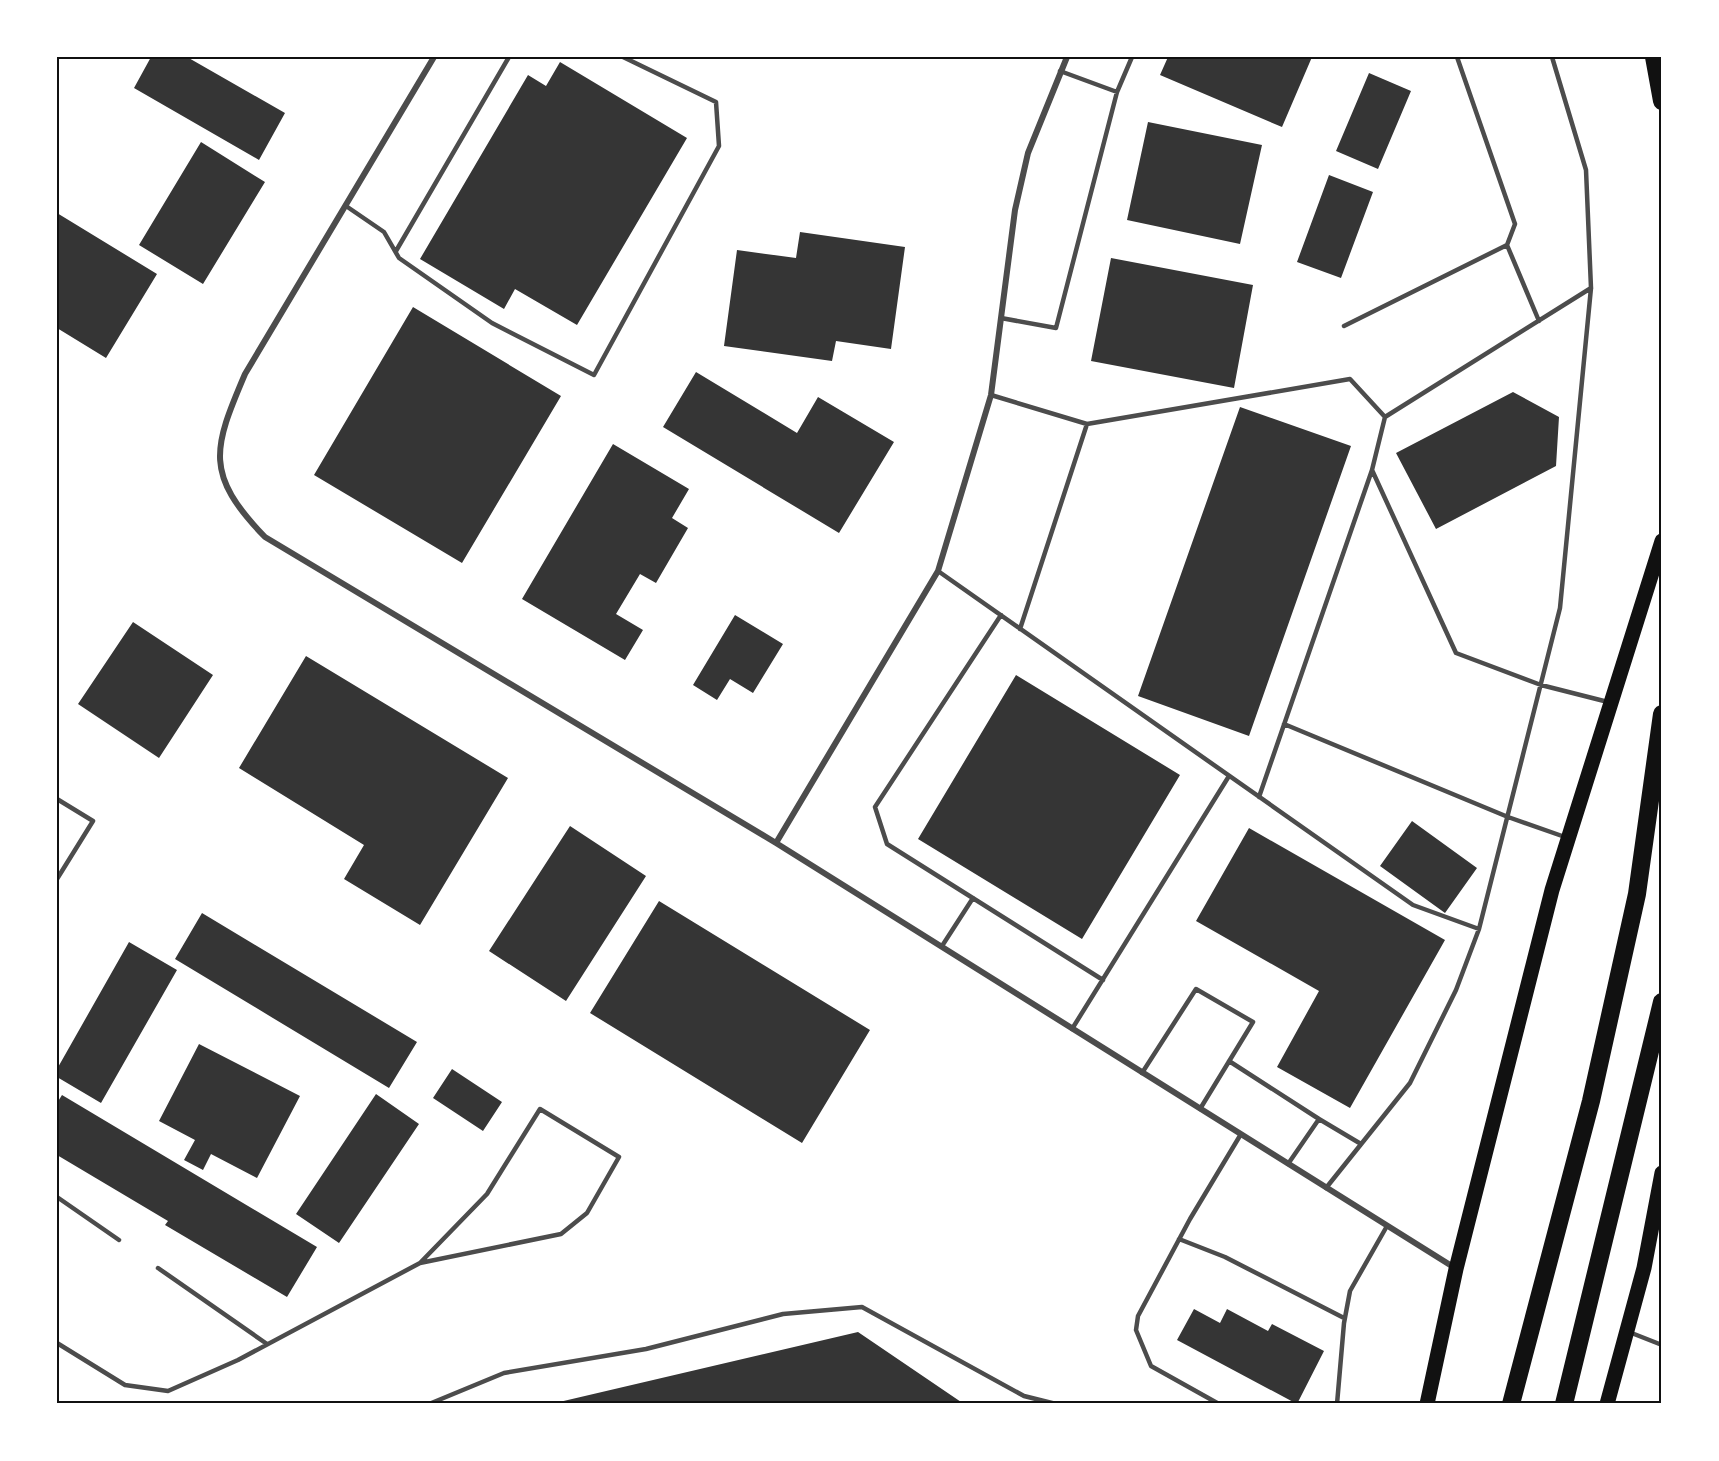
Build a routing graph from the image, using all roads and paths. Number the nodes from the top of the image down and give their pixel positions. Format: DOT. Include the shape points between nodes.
graph roads {
  1 [pos="434,57"];
  2 [pos="508,57"];
  3 [pos="623,57"];
  4 [pos="1067,57"];
  5 [pos="1132,57"];
  6 [pos="1457,57"];
  7 [pos="1552,57"];
  8 [pos="1654,57"];
  9 [pos="1060,71"];
  10 [pos="1117,92"];
  11 [pos="1662,100"];
  12 [pos="346,206"];
  13 [pos="1507,245"];
  14 [pos="396,251"];
  15 [pos="1591,288"];
  16 [pos="1001,318"];
  17 [pos="1539,321"];
  18 [pos="1344,326"];
  19 [pos="991,395"];
  20 [pos="1385,417"];
  21 [pos="1087,424"];
  22 [pos="1372,470"];
  23 [pos="1662,541"];
  24 [pos="938,571"];
  25 [pos="1001,615"];
  26 [pos="1020,629"];
  27 [pos="1541,685"];
  28 [pos="1611,703"];
  29 [pos="1662,714"];
  30 [pos="1284,724"];
  31 [pos="1229,776"];
  32 [pos="1259,797"];
  33 [pos="57,799"];
  34 [pos="1508,817"];
  35 [pos="1568,838"];
  36 [pos="776,843"];
  37 [pos="57,879"];
  38 [pos="973,898"];
  39 [pos="1479,929"];
  40 [pos="942,946"];
  41 [pos="1102,980"];
  42 [pos="1662,1002"];
  43 [pos="1072,1029"];
  44 [pos="1229,1061"];
  45 [pos="1142,1073"];
  46 [pos="1200,1109"];
  47 [pos="1319,1119"];
  48 [pos="1240,1134"];
  49 [pos="1361,1144"];
  50 [pos="1288,1164"];
  51 [pos="1662,1173"];
  52 [pos="1326,1188"];
  53 [pos="57,1197"];
  54 [pos="1387,1226"];
  55 [pos="1179,1239"];
  56 [pos="119,1240"];
  57 [pos="420,1263"];
  58 [pos="158,1268"];
  59 [pos="1456,1269"];
  60 [pos="1344,1318"];
  61 [pos="1626,1331"];
  62 [pos="57,1342"];
  63 [pos="267,1344"];
  64 [pos="1662,1345"];
  65 [pos="429,1404"];
  66 [pos="1056,1404"];
  67 [pos="1219,1404"];
  68 [pos="1337,1404"];
  69 [pos="1427,1404"];
  70 [pos="1511,1404"];
  71 [pos="1564,1404"];
  72 [pos="1607,1404"];
  1 -- 12 [label="street"];
  2 -- 14 [label="lane"];
  3 -- 14 [label="lane" via="716,102 719,146 594,375 492,323 399,258"];
  4 -- 9 [label="street"];
  5 -- 10 [label="lane"];
  6 -- 13 [label="lane" via="1515,224"];
  7 -- 15 [label="lane" via="1587,170"];
  8 -- 11 [label="highway"];
  9 -- 10 [label="lane"];
  9 -- 16 [label="street" via="1028,153 1015,210"];
  10 -- 16 [label="lane" via="1056,328"];
  12 -- 14 [label="lane" via="384,232"];
  12 -- 36 [label="street" via="245,374 223,426 218,451 229,496 264,537"];
  13 -- 17 [label="lane"];
  13 -- 18 [label="lane"];
  15 -- 17 [label="lane"];
  15 -- 27 [label="lane" via="1560,608"];
  16 -- 19 [label="street"];
  17 -- 20 [label="lane"];
  19 -- 21 [label="lane"];
  19 -- 24 [label="street"];
  20 -- 21 [label="lane" via="1350,380"];
  20 -- 22 [label="lane"];
  21 -- 26 [label="lane"];
  22 -- 27 [label="lane" via="1456,654"];
  22 -- 30 [label="lane"];
  23 -- 28 [label="main road"];
  24 -- 25 [label="lane"];
  24 -- 36 [label="street"];
  25 -- 26 [label="lane"];
  25 -- 38 [label="lane" via="875,807 887,844"];
  26 -- 31 [label="lane"];
  27 -- 28 [label="lane"];
  27 -- 34 [label="lane"];
  28 -- 35 [label="main road"];
  29 -- 70 [label="highway" via="1637,894 1590,1101"];
  30 -- 32 [label="lane"];
  30 -- 34 [label="lane"];
  31 -- 32 [label="lane"];
  31 -- 41 [label="lane"];
  32 -- 39 [label="lane" via="1413,905"];
  33 -- 37 [label="lane" via="93,821"];
  34 -- 35 [label="lane"];
  34 -- 39 [label="lane"];
  35 -- 59 [label="main road"];
  36 -- 40 [label="street"];
  38 -- 40 [label="lane"];
  38 -- 41 [label="lane"];
  39 -- 49 [label="lane" via="1456,990 1410,1083"];
  40 -- 43 [label="street"];
  41 -- 43 [label="lane"];
  42 -- 71 [label="highway"];
  43 -- 45 [label="street"];
  44 -- 45 [label="lane" via="1253,1022 1196,989"];
  44 -- 46 [label="lane"];
  44 -- 47 [label="lane"];
  45 -- 46 [label="street"];
  46 -- 48 [label="street"];
  47 -- 49 [label="lane"];
  47 -- 50 [label="lane"];
  48 -- 50 [label="street"];
  48 -- 55 [label="lane"];
  49 -- 52 [label="lane"];
  50 -- 52 [label="street"];
  51 -- 61 [label="main road" via="1644,1268"];
  52 -- 54 [label="street"];
  53 -- 56 [label="lane"];
  54 -- 59 [label="street"];
  54 -- 60 [label="lane" via="1350,1291"];
  55 -- 60 [label="lane" via="1225,1257"];
  55 -- 67 [label="lane" via="1138,1316 1136,1330 1151,1366"];
  57 -- 57 [label="lane" via="487,1194 540,1109 619,1157 587,1213 561,1234"];
  57 -- 63 [label="lane"];
  58 -- 63 [label="lane"];
  59 -- 69 [label="main road"];
  60 -- 68 [label="lane"];
  61 -- 64 [label="lane"];
  61 -- 72 [label="main road"];
  62 -- 63 [label="lane" via="125,1385 168,1391"];
  65 -- 66 [label="lane" via="504,1374 646,1349 783,1314 862,1306 1024,1396"];
}
